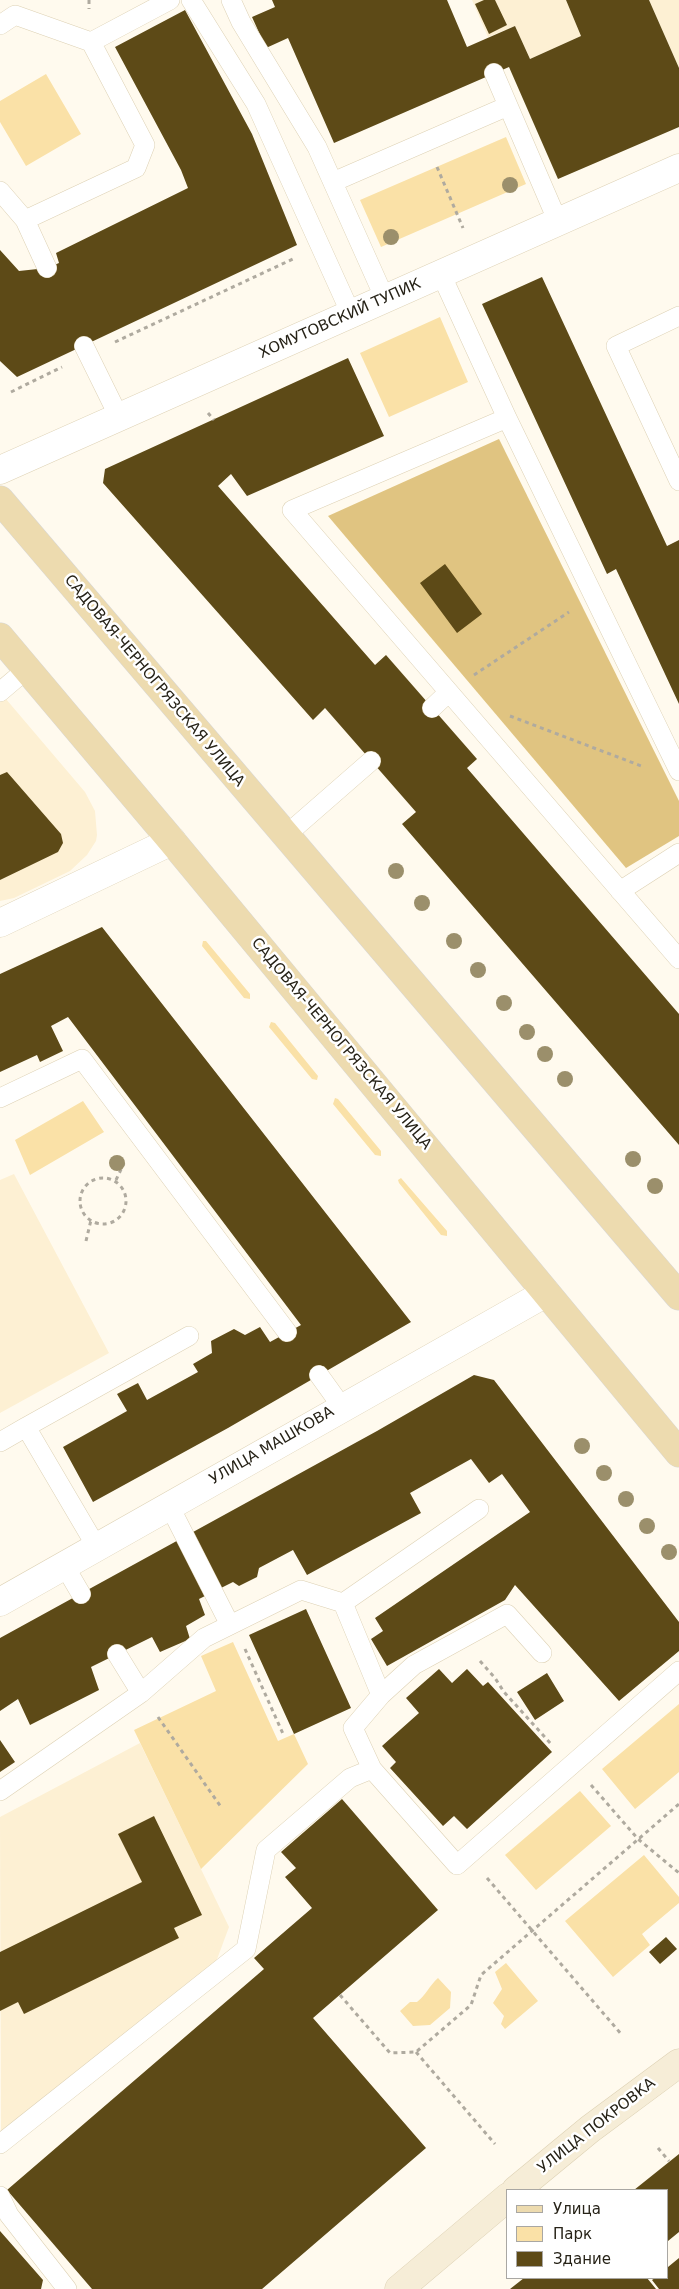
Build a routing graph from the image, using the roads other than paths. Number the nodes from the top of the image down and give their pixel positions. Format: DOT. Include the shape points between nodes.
graph roads {
  1 [pos="170,0"];
  2 [pos="191,0"];
  3 [pos="232,0"];
  4 [pos="0,25"];
  5 [pos="91,42"];
  6 [pos="494,73"];
  7 [pos="508,106"];
  8 [pos="679,168"];
  9 [pos="333,182"];
  10 [pos="0,191"];
  11 [pos="24,220"];
  12 [pos="558,222"];
  13 [pos="47,268"];
  14 [pos="441,274"];
  15 [pos="385,299"];
  16 [pos="351,314"];
  17 [pos="679,316"];
  18 [pos="86,350"];
  19 [pos="119,417"];
  20 [pos="508,418"];
  21 [pos="0,470"];
  22 [pos="679,481"];
  23 [pos="0,500"];
  24 [pos="0,637"];
  25 [pos="27,669"];
  26 [pos="0,692"];
  27 [pos="449,692"];
  28 [pos="432,708"];
  29 [pos="371,761"];
  30 [pos="679,771"];
  31 [pos="285,836"];
  32 [pos="172,841"];
  33 [pos="679,854"];
  34 [pos="620,891"];
  35 [pos="0,922"];
  36 [pos="679,959"];
  37 [pos="0,1098"];
  38 [pos="546,1292"];
  39 [pos="679,1296"];
  40 [pos="287,1332"];
  41 [pos="189,1336"];
  42 [pos="319,1375"];
  43 [pos="342,1407"];
  44 [pos="26,1427"];
  45 [pos="0,1442"];
  46 [pos="679,1453"];
  47 [pos="170,1505"];
  48 [pos="479,1509"];
  49 [pos="96,1546"];
  50 [pos="64,1565"];
  51 [pos="81,1594"];
  52 [pos="0,1602"];
  53 [pos="343,1603"];
  54 [pos="230,1625"];
  55 [pos="542,1652"];
  56 [pos="118,1654"];
  57 [pos="679,1671"];
  58 [pos="141,1693"];
  59 [pos="381,1695"];
  60 [pos="372,1769"];
  61 [pos="0,1790"];
  62 [pos="679,2063"];
  63 [pos="0,2144"];
  64 [pos="517,2189"];
  65 [pos="0,2196"];
  66 [pos="507,2198"];
  67 [pos="67,2289"];
  68 [pos="399,2289"];
  1 -- 5 [label="lane"];
  2 -- 16 [label="lane" via="256,104"];
  3 -- 9 [label="lane" via="241,22 317,147"];
  4 -- 5 [label="lane" via="15,15"];
  5 -- 11 [label="lane" via="145,145 136,168"];
  6 -- 7 [label="lane"];
  7 -- 9 [label="lane"];
  7 -- 12 [label="lane"];
  8 -- 12 [label="street, ХОМУТОВСКИЙ ТУПИК"];
  9 -- 15 [label="lane"];
  10 -- 11 [label="lane"];
  11 -- 13 [label="lane"];
  12 -- 14 [label="street, ХОМУТОВСКИЙ ТУПИК"];
  14 -- 15 [label="street, ХОМУТОВСКИЙ ТУПИК"];
  14 -- 20 [label="lane"];
  15 -- 16 [label="street, ХОМУТОВСКИЙ ТУПИК"];
  16 -- 19 [label="street, ХОМУТОВСКИЙ ТУПИК"];
  17 -- 22 [label="lane" via="616,346"];
  18 -- 19 [label="lane"];
  19 -- 21 [label="street, ХОМУТОВСКИЙ ТУПИК"];
  20 -- 27 [label="lane" via="292,510"];
  20 -- 30 [label="lane"];
  23 -- 31 [label="main road, САДОВАЯ-ЧЕРНОГРЯЗСКАЯ УЛИЦА"];
  24 -- 25 [label="main road, САДОВАЯ-ЧЕРНОГРЯЗСКАЯ УЛИЦА"];
  25 -- 26 [label="lane"];
  25 -- 32 [label="main road, САДОВАЯ-ЧЕРНОГРЯЗСКАЯ УЛИЦА"];
  27 -- 28 [label="lane"];
  27 -- 34 [label="lane"];
  29 -- 31 [label="lane"];
  31 -- 39 [label="main road, САДОВАЯ-ЧЕРНОГРЯЗСКАЯ УЛИЦА"];
  32 -- 35 [label="street"];
  32 -- 38 [label="main road, САДОВАЯ-ЧЕРНОГРЯЗСКАЯ УЛИЦА"];
  33 -- 34 [label="lane"];
  34 -- 36 [label="lane"];
  37 -- 40 [label="lane" via="82,1059"];
  38 -- 43 [label="street, УЛИЦА МАШКОВА"];
  38 -- 46 [label="main road, САДОВАЯ-ЧЕРНОГРЯЗСКАЯ УЛИЦА"];
  41 -- 44 [label="lane"];
  42 -- 43 [label="lane"];
  43 -- 47 [label="street, УЛИЦА МАШКОВА"];
  44 -- 45 [label="lane"];
  44 -- 49 [label="lane"];
  47 -- 49 [label="street, УЛИЦА МАШКОВА"];
  47 -- 54 [label="lane"];
  48 -- 53 [label="lane"];
  49 -- 50 [label="street, УЛИЦА МАШКОВА"];
  50 -- 51 [label="lane"];
  50 -- 52 [label="street, УЛИЦА МАШКОВА"];
  53 -- 54 [label="lane" via="300,1590"];
  53 -- 59 [label="lane"];
  54 -- 58 [label="lane" via="204,1638"];
  55 -- 59 [label="lane" via="507,1614 414,1665"];
  56 -- 58 [label="lane"];
  57 -- 60 [label="lane" via="456,1865"];
  58 -- 61 [label="lane"];
  59 -- 60 [label="lane" via="352,1728"];
  60 -- 63 [label="lane" via="350,1778 266,1850 246,1950"];
  62 -- 64 [label="main road, УЛИЦА ПОКРОВКА" via="590,2129"];
  65 -- 67 [label="lane" via="8,2215"];
  66 -- 68 [label="main road"];
}
